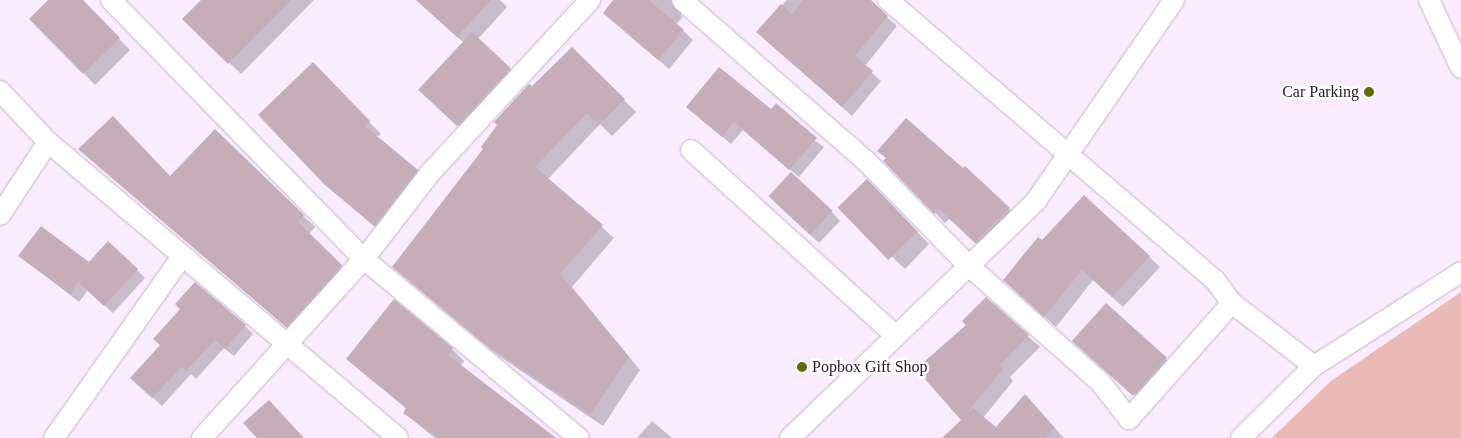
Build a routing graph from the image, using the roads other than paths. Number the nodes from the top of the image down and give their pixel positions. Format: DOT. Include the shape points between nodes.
graph roads {
  1 [pos="111,0"];
  2 [pos="590,0"];
  3 [pos="682,0"];
  4 [pos="888,0"];
  5 [pos="1174,0"];
  6 [pos="1429,0"];
  7 [pos="1461,68"];
  8 [pos="0,91"];
  9 [pos="48,142"];
  10 [pos="691,150"];
  11 [pos="1068,154"];
  12 [pos="0,215"];
  13 [pos="181,258"];
  14 [pos="364,259"];
  15 [pos="969,266"];
  16 [pos="1461,272"];
  17 [pos="1232,303"];
  18 [pos="896,336"];
  19 [pos="288,344"];
  20 [pos="1314,366"];
  21 [pos="389,435"];
  22 [pos="54,438"];
  23 [pos="202,438"];
  24 [pos="578,438"];
  25 [pos="790,438"];
  26 [pos="1242,438"];
  1 -- 14 [label="street"];
  2 -- 14 [label="street" via="430,173"];
  3 -- 15 [label="street" via="867,162"];
  4 -- 11 [label="street"];
  5 -- 11 [label="street"];
  6 -- 7 [label="street"];
  8 -- 9 [label="street"];
  9 -- 12 [label="street"];
  9 -- 13 [label="street"];
  10 -- 18 [label="street"];
  11 -- 15 [label="street" via="1036,201"];
  11 -- 17 [label="street" via="1216,280"];
  13 -- 19 [label="street"];
  13 -- 22 [label="street"];
  14 -- 19 [label="street"];
  14 -- 24 [label="street"];
  15 -- 17 [label="street" via="1100,382 1129,419"];
  15 -- 18 [label="street"];
  16 -- 20 [label="street"];
  17 -- 20 [label="street"];
  18 -- 25 [label="street"];
  19 -- 21 [label="street"];
  19 -- 23 [label="street"];
  20 -- 26 [label="street"];
}
